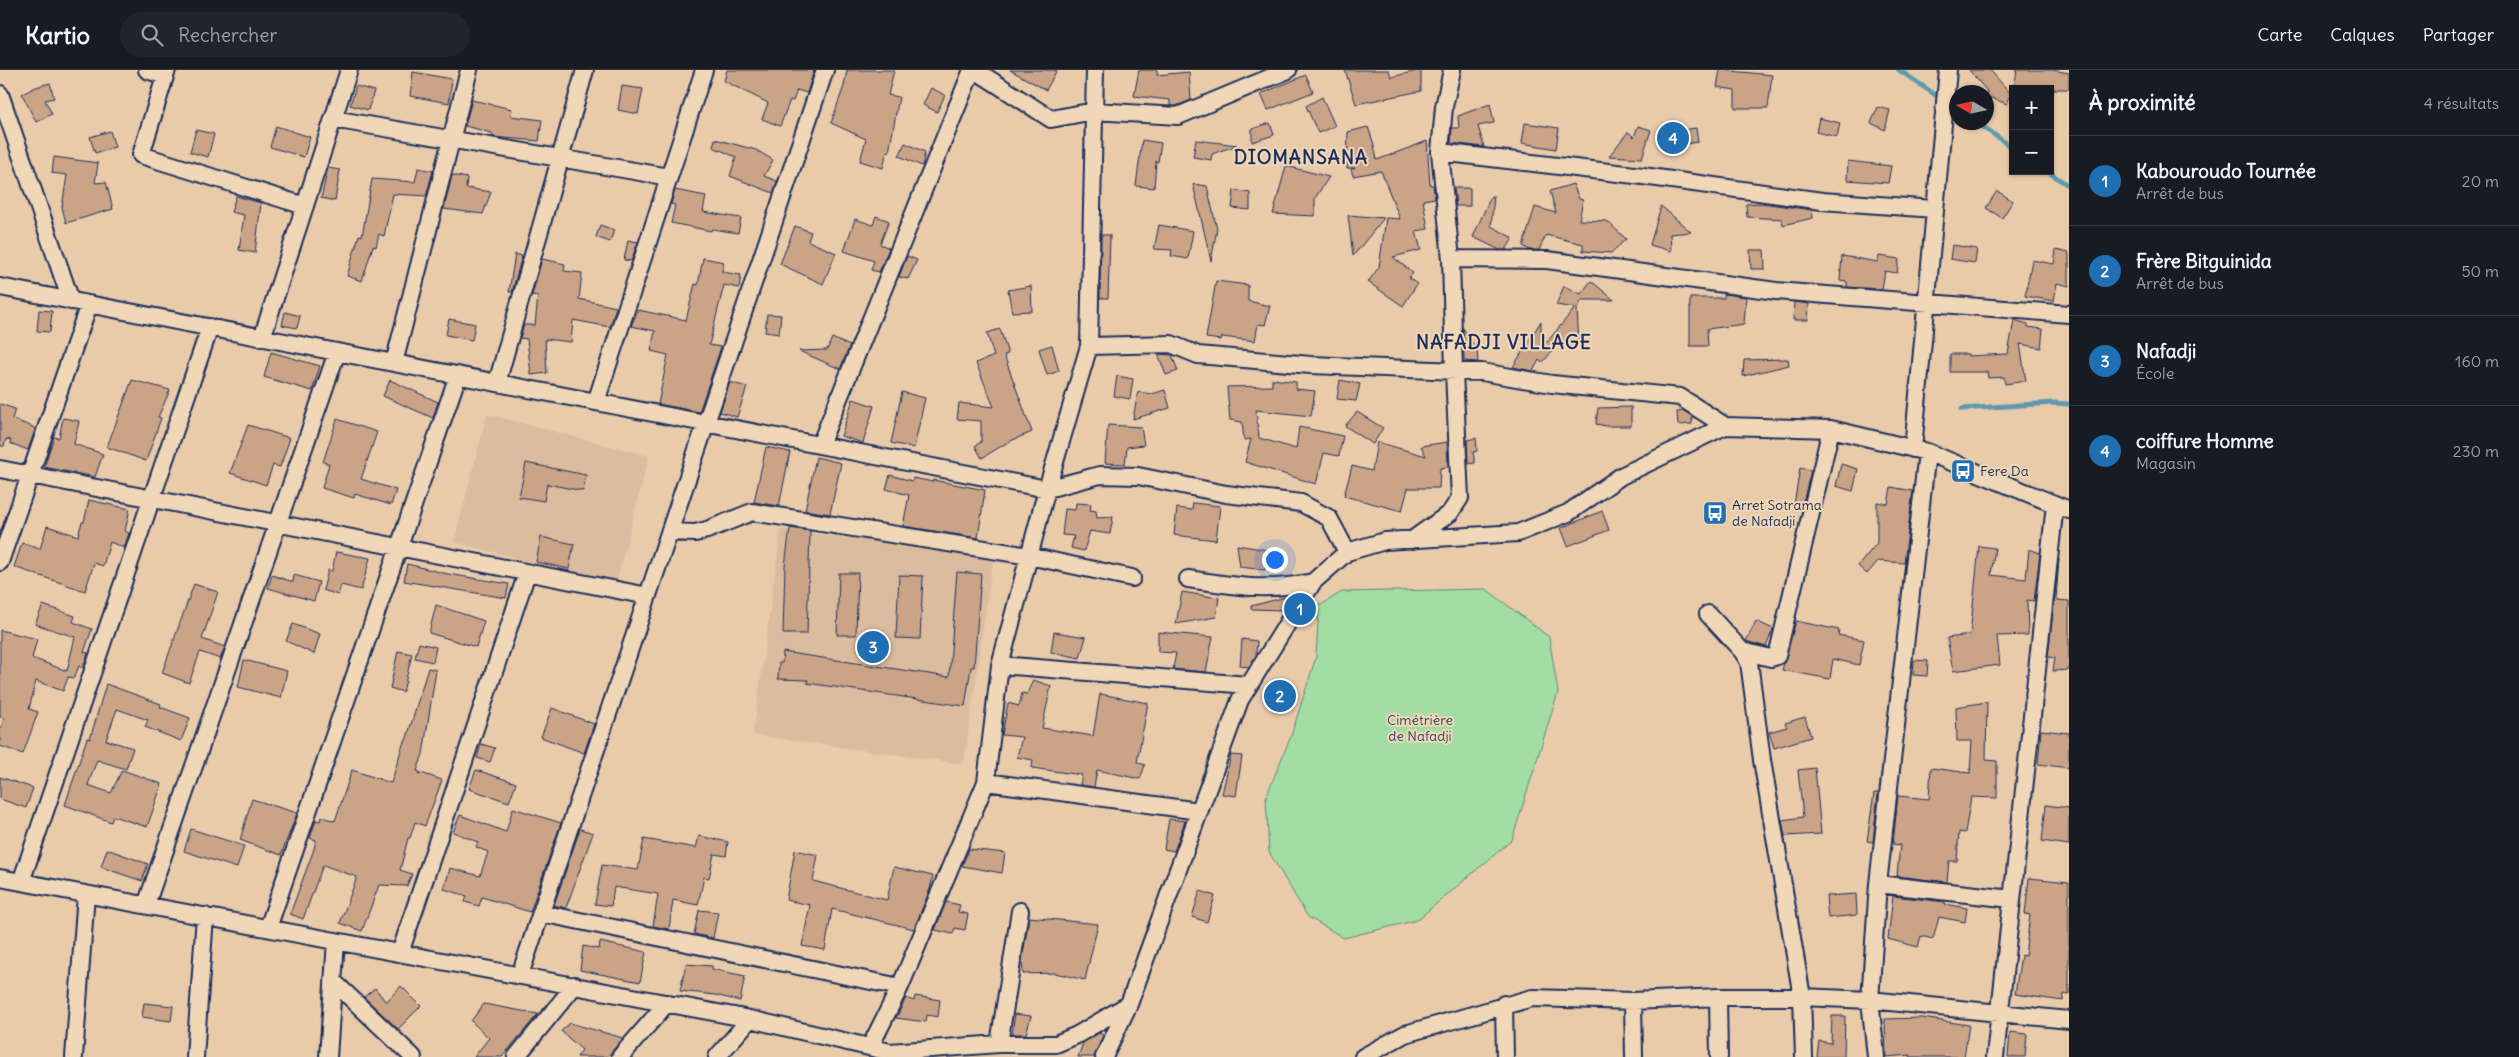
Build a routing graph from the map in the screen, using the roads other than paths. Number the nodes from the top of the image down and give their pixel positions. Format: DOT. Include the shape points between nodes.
graph roads {
  1 [pos="147,70"];
  2 [pos="349,70"];
  3 [pos="469,70"];
  4 [pos="585,70"];
  5 [pos="704,70"];
  6 [pos="825,70"];
  7 [pos="973,70"];
  8 [pos="1096,70"];
  9 [pos="1288,70"];
  10 [pos="1452,70"];
  11 [pos="166,73"];
  12 [pos="1948,76"];
  13 [pos="0,94"];
  14 [pos="1094,111"];
  15 [pos="333,119"];
  16 [pos="451,140"];
  17 [pos="1440,152"];
  18 [pos="562,158"];
  19 [pos="669,177"];
  20 [pos="305,206"];
  21 [pos="1935,209"];
  22 [pos="1451,259"];
  23 [pos="0,287"];
  24 [pos="71,301"];
  25 [pos="1926,303"];
  26 [pos="89,304"];
  27 [pos="2069,314"];
  28 [pos="210,327"];
  29 [pos="262,338"];
  30 [pos="1089,346"];
  31 [pos="337,352"];
  32 [pos="394,363"];
  33 [pos="1454,372"];
  34 [pos="458,375"];
  35 [pos="497,383"];
  36 [pos="596,402"];
  37 [pos="706,423"];
  38 [pos="1726,426"];
  39 [pos="1831,429"];
  40 [pos="820,445"];
  41 [pos="1920,450"];
  42 [pos="0,468"];
  43 [pos="30,474"];
  44 [pos="1047,489"];
  45 [pos="152,498"];
  46 [pos="2062,507"];
  47 [pos="278,523"];
  48 [pos="670,532"];
  49 [pos="1412,540"];
  50 [pos="398,547"];
  51 [pos="1347,552"];
  52 [pos="1029,556"];
  53 [pos="0,562"];
  54 [pos="527,573"];
  55 [pos="1132,578"];
  56 [pos="1188,579"];
  57 [pos="1313,582"];
  58 [pos="648,596"];
  59 [pos="1708,614"];
  60 [pos="1742,651"];
  61 [pos="1000,665"];
  62 [pos="1248,685"];
  63 [pos="986,782"];
  64 [pos="1199,811"];
  65 [pos="0,878"];
  66 [pos="21,882"];
  67 [pos="1878,884"];
  68 [pos="86,894"];
  69 [pos="2012,899"];
  70 [pos="146,905"];
  71 [pos="1020,910"];
  72 [pos="541,913"];
  73 [pos="205,916"];
  74 [pos="268,928"];
  75 [pos="336,941"];
  76 [pos="400,953"];
  77 [pos="520,975"];
  78 [pos="334,981"];
  79 [pos="575,986"];
  80 [pos="900,987"];
  81 [pos="1718,997"];
  82 [pos="1802,997"];
  83 [pos="1870,1000"];
  84 [pos="1633,1001"];
  85 [pos="667,1003"];
  86 [pos="1129,1004"];
  87 [pos="1504,1004"];
  88 [pos="1999,1013"];
  89 [pos="750,1018"];
  90 [pos="2069,1020"];
  91 [pos="999,1044"];
  92 [pos="870,1047"];
  93 [pos="888,1055"];
  94 [pos="74,1057"];
  95 [pos="195,1057"];
  96 [pos="328,1057"];
  97 [pos="413,1057"];
  98 [pos="516,1057"];
  99 [pos="620,1057"];
  100 [pos="716,1057"];
  101 [pos="1104,1057"];
  102 [pos="1363,1057"];
  103 [pos="1505,1057"];
  104 [pos="1634,1057"];
  105 [pos="1719,1057"];
  106 [pos="1804,1057"];
  107 [pos="1876,1057"];
  108 [pos="1995,1057"];
  1 -- 11 [label="street"];
  2 -- 15 [label="street"];
  3 -- 16 [label="street"];
  4 -- 18 [label="street"];
  5 -- 19 [label="street"];
  6 -- 37 [label="street"];
  7 -- 14 [label="street" via="1051,119"];
  7 -- 40 [label="street"];
  8 -- 14 [label="street"];
  9 -- 14 [label="street" via="1178,116"];
  10 -- 17 [label="street" via="1444,107"];
  11 -- 20 [label="street" via="141,155"];
  12 -- 21 [label="street"];
  13 -- 24 [label="street"];
  14 -- 30 [label="street"];
  15 -- 16 [label="street"];
  15 -- 20 [label="street"];
  16 -- 18 [label="street"];
  16 -- 32 [label="street"];
  17 -- 21 [label="street" via="1643,176 1822,202"];
  17 -- 22 [label="street"];
  18 -- 19 [label="street"];
  18 -- 35 [label="street"];
  19 -- 36 [label="street"];
  20 -- 29 [label="street"];
  21 -- 25 [label="street"];
  22 -- 25 [label="street" via="1547,260 1776,291"];
  22 -- 33 [label="street"];
  23 -- 24 [label="street"];
  24 -- 26 [label="street"];
  25 -- 27 [label="street"];
  25 -- 41 [label="street"];
  26 -- 28 [label="street"];
  26 -- 43 [label="street"];
  28 -- 29 [label="street"];
  28 -- 45 [label="street"];
  29 -- 31 [label="street"];
  30 -- 33 [label="street" via="1171,344 1198,355"];
  30 -- 44 [label="street"];
  31 -- 32 [label="street"];
  31 -- 47 [label="street"];
  32 -- 34 [label="street"];
  33 -- 38 [label="street" via="1482,372 1552,384 1680,397"];
  33 -- 49 [label="street" via="1460,498 1450,513"];
  34 -- 35 [label="street"];
  34 -- 50 [label="street"];
  35 -- 36 [label="street"];
  36 -- 37 [label="street"];
  37 -- 40 [label="street"];
  37 -- 48 [label="street"];
  38 -- 39 [label="street"];
  38 -- 49 [label="street" via="1621,476 1568,513 1518,533"];
  39 -- 41 [label="street"];
  39 -- 60 [label="street" via="1776,656 1771,658"];
  40 -- 44 [label="street"];
  41 -- 46 [label="street"];
  41 -- 67 [label="street"];
  42 -- 43 [label="street"];
  43 -- 45 [label="street"];
  43 -- 53 [label="street"];
  44 -- 51 [label="street" via="1100,475 1138,476 1226,494 1301,503 1329,518"];
  44 -- 52 [label="street"];
  45 -- 47 [label="street"];
  45 -- 66 [label="street"];
  46 -- 69 [label="street"];
  47 -- 50 [label="street"];
  47 -- 70 [label="street"];
  48 -- 52 [label="street" via="695,533 752,512"];
  48 -- 58 [label="street"];
  49 -- 51 [label="street" via="1385,541"];
  50 -- 54 [label="street"];
  50 -- 74 [label="street"];
  51 -- 57 [label="street"];
  52 -- 55 [label="street"];
  52 -- 61 [label="street"];
  54 -- 58 [label="street"];
  54 -- 76 [label="street"];
  56 -- 57 [label="street" via="1257,589"];
  57 -- 62 [label="street"];
  58 -- 72 [label="street"];
  59 -- 60 [label="street"];
  60 -- 82 [label="street" via="1750,662"];
  61 -- 62 [label="street"];
  61 -- 63 [label="street"];
  62 -- 64 [label="street"];
  63 -- 64 [label="street"];
  63 -- 80 [label="street"];
  64 -- 86 [label="street"];
  65 -- 66 [label="street"];
  66 -- 68 [label="street"];
  67 -- 69 [label="street"];
  67 -- 83 [label="street"];
  68 -- 70 [label="street"];
  68 -- 94 [label="street"];
  69 -- 88 [label="street"];
  70 -- 73 [label="street"];
  71 -- 91 [label="street"];
  72 -- 77 [label="street"];
  72 -- 80 [label="street"];
  73 -- 74 [label="street"];
  73 -- 95 [label="street"];
  74 -- 75 [label="street"];
  75 -- 76 [label="street"];
  75 -- 78 [label="street"];
  76 -- 77 [label="street"];
  77 -- 79 [label="street"];
  78 -- 96 [label="street"];
  78 -- 97 [label="street"];
  79 -- 85 [label="street"];
  79 -- 98 [label="street"];
  80 -- 92 [label="street"];
  81 -- 82 [label="street"];
  81 -- 84 [label="street"];
  81 -- 105 [label="street"];
  82 -- 83 [label="street"];
  82 -- 106 [label="street"];
  83 -- 88 [label="street"];
  83 -- 107 [label="street"];
  84 -- 87 [label="street" via="1532,998"];
  84 -- 104 [label="street"];
  85 -- 89 [label="street"];
  85 -- 99 [label="street"];
  86 -- 91 [label="street" via="1056,1044"];
  86 -- 101 [label="street"];
  87 -- 102 [label="street" via="1405,1034"];
  87 -- 103 [label="street"];
  88 -- 90 [label="street"];
  88 -- 108 [label="street"];
  89 -- 92 [label="street"];
  89 -- 100 [label="street"];
  91 -- 93 [label="street"];
  92 -- 93 [label="street"];
}
